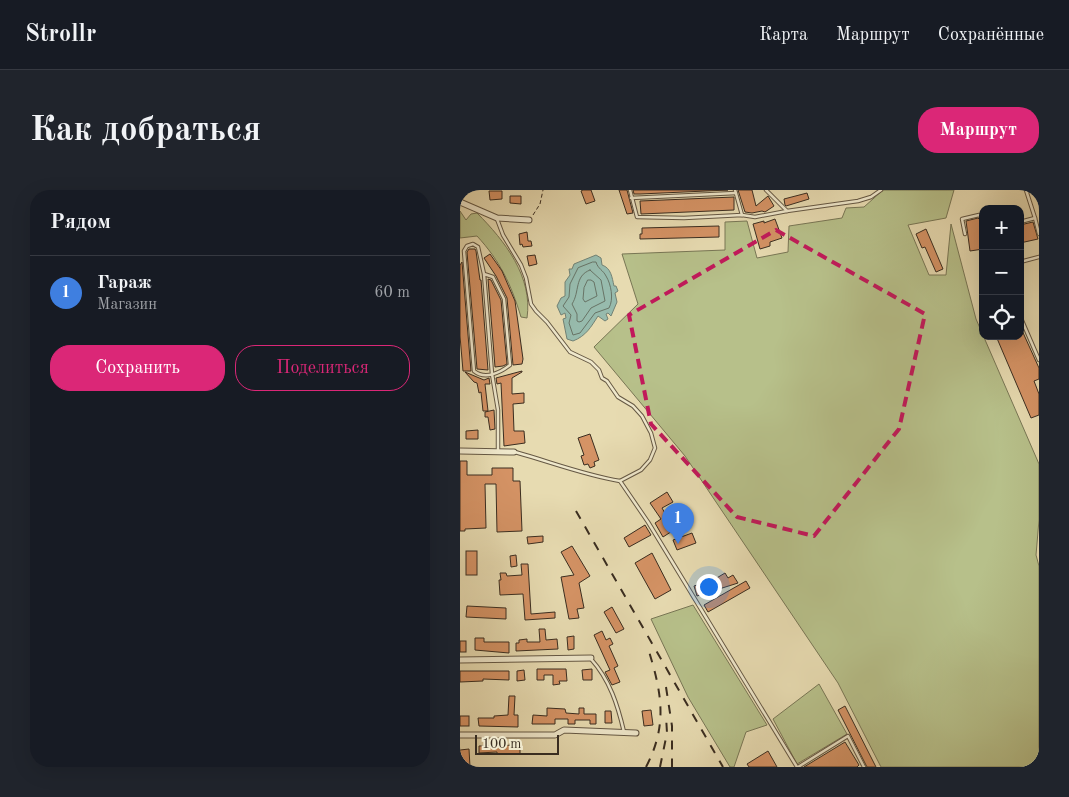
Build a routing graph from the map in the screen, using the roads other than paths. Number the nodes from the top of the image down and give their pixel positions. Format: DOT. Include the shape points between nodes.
graph roads {
  1 [pos="630,190"];
  2 [pos="766,190"];
  3 [pos="881,190"];
  4 [pos="1026,190"];
  5 [pos="735,192"];
  6 [pos="631,198"];
  7 [pos="460,202"];
  8 [pos="787,211"];
  9 [pos="979,215"];
  10 [pos="742,216"];
  11 [pos="497,218"];
  12 [pos="1035,218"];
  13 [pos="529,220"];
  14 [pos="1024,221"];
  15 [pos="965,234"];
  16 [pos="1039,234"];
  17 [pos="1039,257"];
  18 [pos="1024,261"];
  19 [pos="484,274"];
  20 [pos="1024,325"];
  21 [pos="1039,360"];
  22 [pos="492,374"];
  23 [pos="460,451"];
  24 [pos="498,452"];
  25 [pos="514,452"];
  26 [pos="620,481"];
  27 [pos="591,658"];
  28 [pos="460,660"];
  29 [pos="624,732"];
  30 [pos="636,733"];
  31 [pos="460,735"];
  32 [pos="797,767"];
  33 [pos="864,767"];
  1 -- 6 [label="lane"];
  2 -- 8 [label="lane"];
  3 -- 8 [label="lane" via="858,201"];
  4 -- 12 [label="lane"];
  5 -- 6 [label="lane"];
  5 -- 10 [label="lane"];
  6 -- 10 [label="lane" via="637,217"];
  7 -- 11 [label="street"];
  8 -- 10 [label="lane" via="755,218"];
  9 -- 15 [label="lane" via="962,219"];
  11 -- 13 [label="street"];
  11 -- 26 [label="lane" via="521,265 536,312 570,352 591,362 618,397 633,406 651,434 655,448 650,460 641,470"];
  12 -- 14 [label="lane"];
  12 -- 16 [label="lane"];
  17 -- 18 [label="lane"];
  19 -- 22 [label="lane"];
  19 -- 22 [label="lane" via="493,277 504,299 510,365 502,372"];
  19 -- 22 [label="lane" via="478,247 473,244 467,246 464,252 474,371 484,376"];
  20 -- 21 [label="lane"];
  22 -- 24 [label="lane" via="498,410"];
  23 -- 24 [label="street"];
  24 -- 25 [label="street"];
  25 -- 26 [label="lane"];
  26 -- 32 [label="lane"];
  27 -- 28 [label="street"];
  27 -- 29 [label="lane" via="613,693"];
  29 -- 30 [label="street"];
  29 -- 31 [label="street" via="564,730 555,735"];
  32 -- 33 [label="lane" via="848,736"];
}
